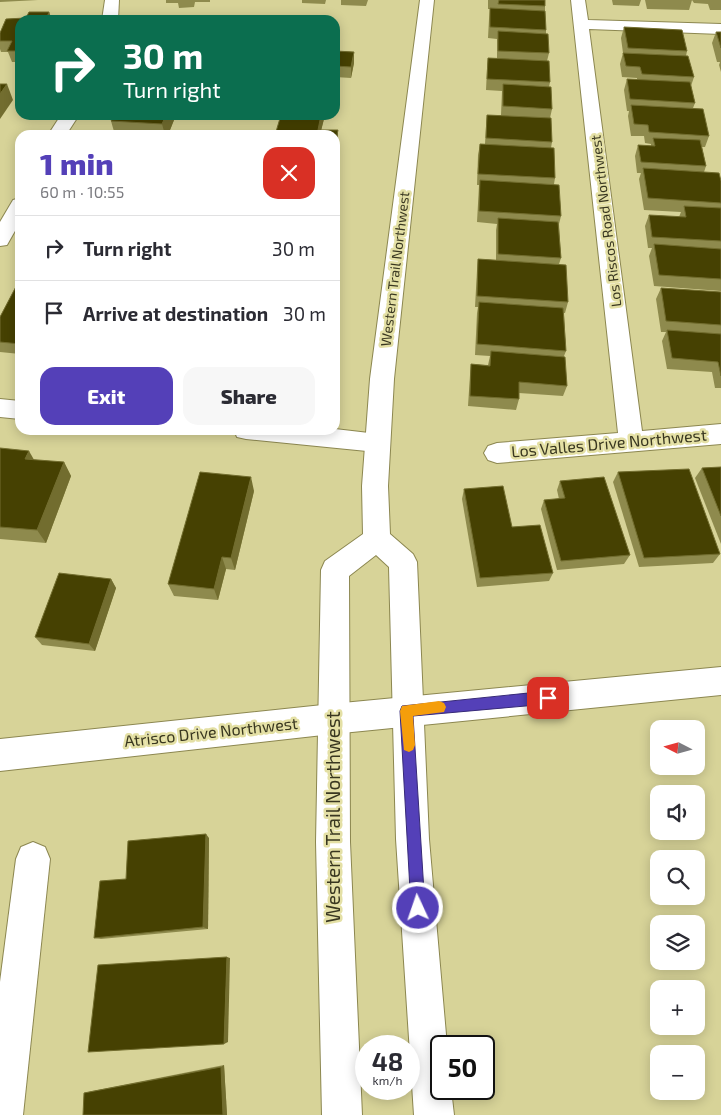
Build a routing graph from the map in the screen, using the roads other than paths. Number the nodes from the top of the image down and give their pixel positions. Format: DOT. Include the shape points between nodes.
graph roads {
  1 [pos="112,0"];
  2 [pos="427,0"];
  3 [pos="578,0"];
  4 [pos="110,15"];
  5 [pos="582,24"];
  6 [pos="721,29"];
  7 [pos="15,213"];
  8 [pos="0,240"];
  9 [pos="0,408"];
  10 [pos="15,410"];
  11 [pos="721,434"];
  12 [pos="301,435"];
  13 [pos="631,441"];
  14 [pos="378,442"];
  15 [pos="497,453"];
  16 [pos="377,539"];
  17 [pos="721,680"];
  18 [pos="406,711"];
  19 [pos="332,719"];
  20 [pos="0,755"];
  21 [pos="33,860"];
  22 [pos="2,1102"];
  23 [pos="342,1115"];
  24 [pos="434,1115"];
  1 -- 4 [label="street"];
  2 -- 14 [label="street, Western Trail Northwest" via="382,379"];
  3 -- 5 [label="street, Los Riscos Road Northwest"];
  5 -- 6 [label="street"];
  5 -- 13 [label="street, Los Riscos Road Northwest"];
  7 -- 8 [label="street"];
  9 -- 10 [label="street"];
  11 -- 13 [label="street, Los Valles Drive Northwest"];
  12 -- 14 [label="street"];
  13 -- 15 [label="street, Los Valles Drive Northwest"];
  14 -- 16 [label="street, Western Trail Northwest" via="375,486"];
  16 -- 18 [label="street" via="403,562"];
  16 -- 19 [label="street, Western Trail Northwest" via="335,570"];
  17 -- 18 [label="street, Atrisco Drive Northwest"];
  18 -- 19 [label="street, Atrisco Drive Northwest"];
  18 -- 24 [label="street" via="425,1026"];
  19 -- 20 [label="street, Atrisco Drive Northwest"];
  19 -- 23 [label="street, Western Trail Northwest" via="333,913"];
  21 -- 22 [label="street"];
}
